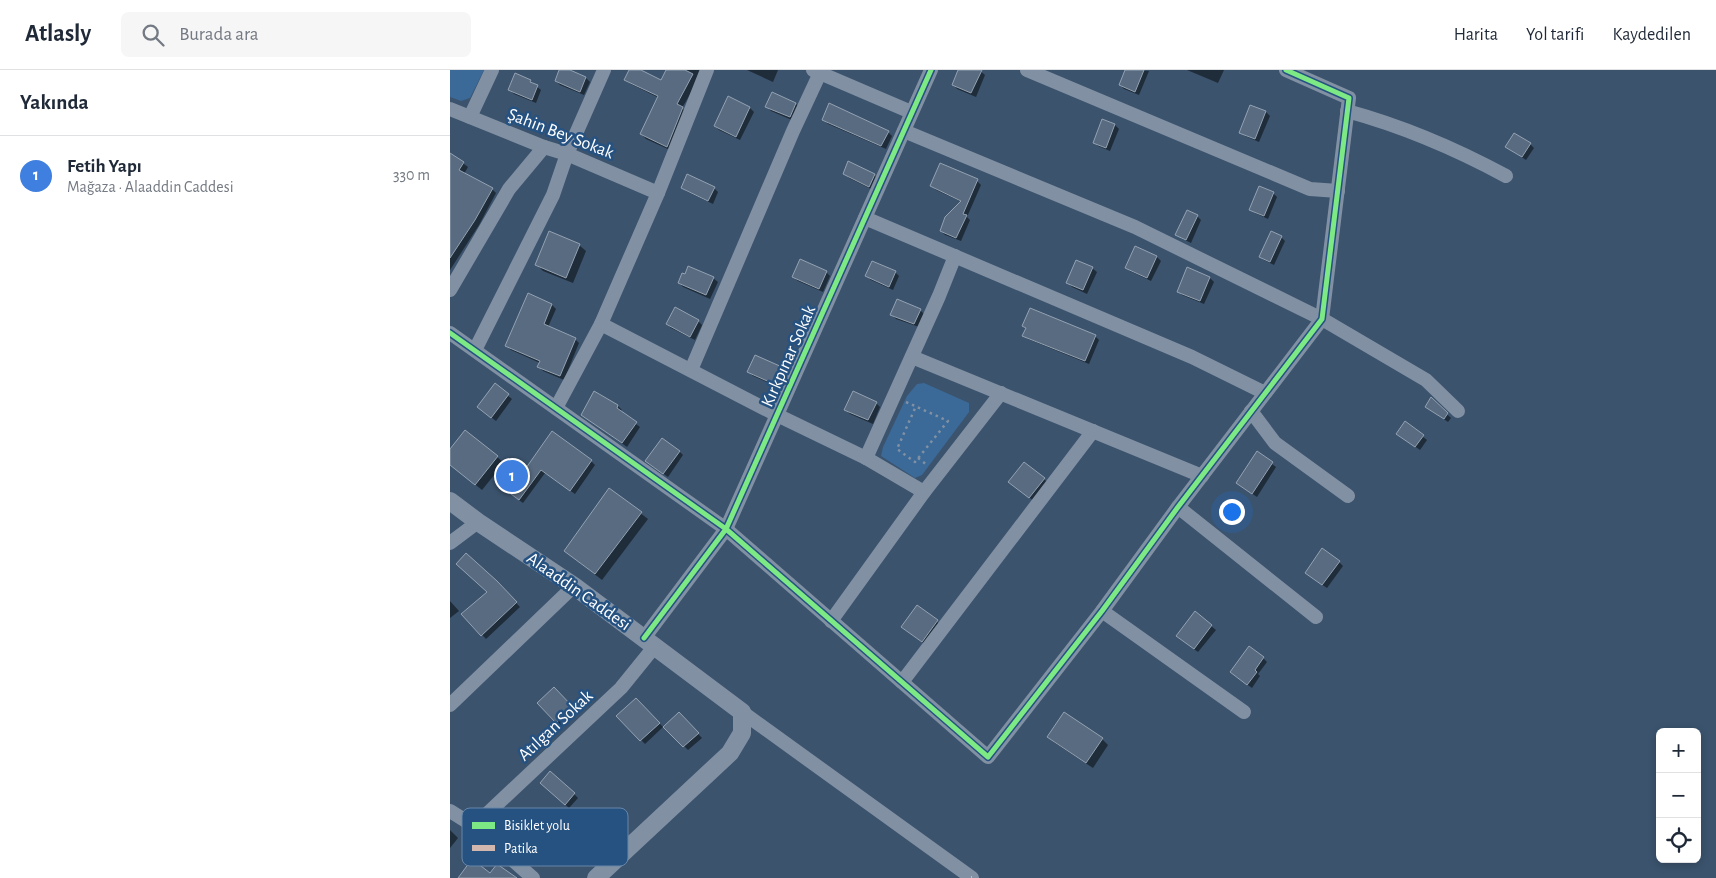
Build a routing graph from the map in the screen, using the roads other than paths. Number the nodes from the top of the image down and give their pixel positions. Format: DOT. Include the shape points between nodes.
graph roads {
  1 [pos="492,70"];
  2 [pos="604,70"];
  3 [pos="707,70"];
  4 [pos="931,70"];
  5 [pos="1027,70"];
  6 [pos="1286,70"];
  7 [pos="817,71"];
  8 [pos="450,110"];
  9 [pos="911,112"];
  10 [pos="1348,112"];
  11 [pos="470,117"];
  12 [pos="904,131"];
  13 [pos="544,147"];
  14 [pos="567,154"];
  15 [pos="1506,176"];
  16 [pos="1338,191"];
  17 [pos="658,193"];
  18 [pos="865,218"];
  19 [pos="955,256"];
  20 [pos="450,290"];
  21 [pos="1322,319"];
  22 [pos="601,324"];
  23 [pos="450,333"];
  24 [pos="475,350"];
  25 [pos="912,357"];
  26 [pos="691,370"];
  27 [pos="1001,393"];
  28 [pos="1265,393"];
  29 [pos="556,408"];
  30 [pos="1251,411"];
  31 [pos="1458,411"];
  32 [pos="777,415"];
  33 [pos="1093,431"];
  34 [pos="866,458"];
  35 [pos="1202,476"];
  36 [pos="924,492"];
  37 [pos="1348,496"];
  38 [pos="450,501"];
  39 [pos="1178,507"];
  40 [pos="478,522"];
  41 [pos="726,529"];
  42 [pos="450,544"];
  43 [pos="574,586"];
  44 [pos="1102,611"];
  45 [pos="1316,616"];
  46 [pos="831,621"];
  47 [pos="650,642"];
  48 [pos="902,682"];
  49 [pos="450,705"];
  50 [pos="742,712"];
  51 [pos="1244,712"];
  52 [pos="493,808"];
  53 [pos="450,811"];
  54 [pos="462,818"];
  55 [pos="628,848"];
  56 [pos="519,866"];
  57 [pos="609,866"];
  58 [pos="533,878"];
  59 [pos="596,878"];
  60 [pos="972,878"];
  1 -- 11 [label="street"];
  2 -- 14 [label="street"];
  3 -- 17 [label="street"];
  4 -- 9 [label="street, Kırkpınar Sokak"];
  5 -- 16 [label="street" via="1310,189"];
  6 -- 10 [label="street" via="1349,98"];
  7 -- 9 [label="street"];
  7 -- 26 [label="street"];
  8 -- 11 [label="street, Şahin Bey Sokak"];
  9 -- 12 [label="street, Kırkpınar Sokak"];
  10 -- 15 [label="street" via="1388,122"];
  10 -- 16 [label="street"];
  11 -- 13 [label="street, Şahin Bey Sokak"];
  12 -- 18 [label="street, Kırkpınar Sokak"];
  12 -- 21 [label="street" via="1135,227"];
  13 -- 14 [label="street, Şahin Bey Sokak"];
  13 -- 20 [label="street" via="509,188"];
  14 -- 17 [label="street, Şahin Bey Sokak"];
  14 -- 24 [label="street" via="553,195"];
  16 -- 21 [label="street"];
  17 -- 22 [label="street"];
  18 -- 19 [label="street"];
  18 -- 32 [label="street, Kırkpınar Sokak"];
  19 -- 25 [label="street"];
  19 -- 28 [label="street" via="1192,357"];
  21 -- 28 [label="street"];
  21 -- 31 [label="street" via="1426,380"];
  22 -- 26 [label="street"];
  22 -- 29 [label="street"];
  23 -- 24 [label="street"];
  24 -- 29 [label="street"];
  25 -- 27 [label="street"];
  25 -- 34 [label="street"];
  26 -- 32 [label="street"];
  27 -- 33 [label="street"];
  27 -- 36 [label="street"];
  28 -- 30 [label="street"];
  29 -- 41 [label="street"];
  30 -- 35 [label="street"];
  30 -- 37 [label="street" via="1275,443"];
  32 -- 34 [label="street"];
  32 -- 41 [label="street, Kırkpınar Sokak"];
  33 -- 35 [label="street"];
  33 -- 48 [label="street"];
  34 -- 36 [label="street"];
  35 -- 39 [label="street"];
  36 -- 46 [label="street"];
  38 -- 40 [label="street, Alaaddin Caddesi"];
  39 -- 44 [label="street"];
  39 -- 45 [label="street"];
  40 -- 42 [label="street"];
  40 -- 43 [label="street, Alaaddin Caddesi"];
  41 -- 46 [label="street"];
  41 -- 47 [label="street, Kırkpınar Sokak"];
  43 -- 47 [label="street, Alaaddin Caddesi"];
  43 -- 49 [label="street"];
  44 -- 48 [label="street" via="988,757"];
  44 -- 51 [label="street"];
  46 -- 48 [label="street"];
  47 -- 50 [label="street, Alaaddin Caddesi"];
  47 -- 52 [label="street, Atılgan Sokak" via="621,688"];
  50 -- 55 [label="street" via="742,733 730,753"];
  50 -- 60 [label="street"];
  53 -- 54 [label="street"];
  56 -- 58 [label="street"];
  57 -- 59 [label="street"];
}
